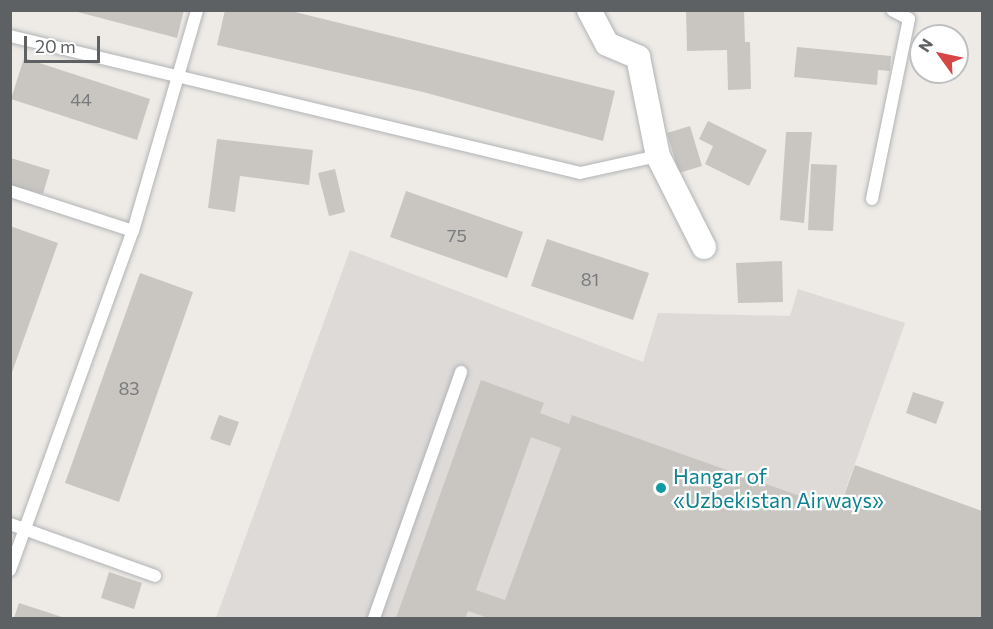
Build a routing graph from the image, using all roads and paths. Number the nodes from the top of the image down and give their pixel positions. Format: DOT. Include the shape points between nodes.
graph roads {
  1 [pos="197,10"];
  2 [pos="589,10"];
  3 [pos="892,10"];
  4 [pos="10,36"];
  5 [pos="179,76"];
  6 [pos="658,156"];
  7 [pos="10,191"];
  8 [pos="872,200"];
  9 [pos="133,231"];
  10 [pos="704,247"];
  11 [pos="461,372"];
  12 [pos="10,524"];
  13 [pos="26,529"];
  14 [pos="10,570"];
  15 [pos="155,576"];
  16 [pos="374,618"];
  1 -- 5 [label="lane"];
  2 -- 6 [label="street" via="607,44 639,57"];
  3 -- 8 [label="lane" via="909,19"];
  4 -- 5 [label="lane"];
  5 -- 6 [label="lane" via="580,173"];
  5 -- 9 [label="lane"];
  6 -- 10 [label="street"];
  7 -- 9 [label="lane"];
  9 -- 13 [label="lane"];
  11 -- 16 [label="lane"];
  12 -- 13 [label="lane"];
  13 -- 14 [label="lane"];
  13 -- 15 [label="lane"];
}
